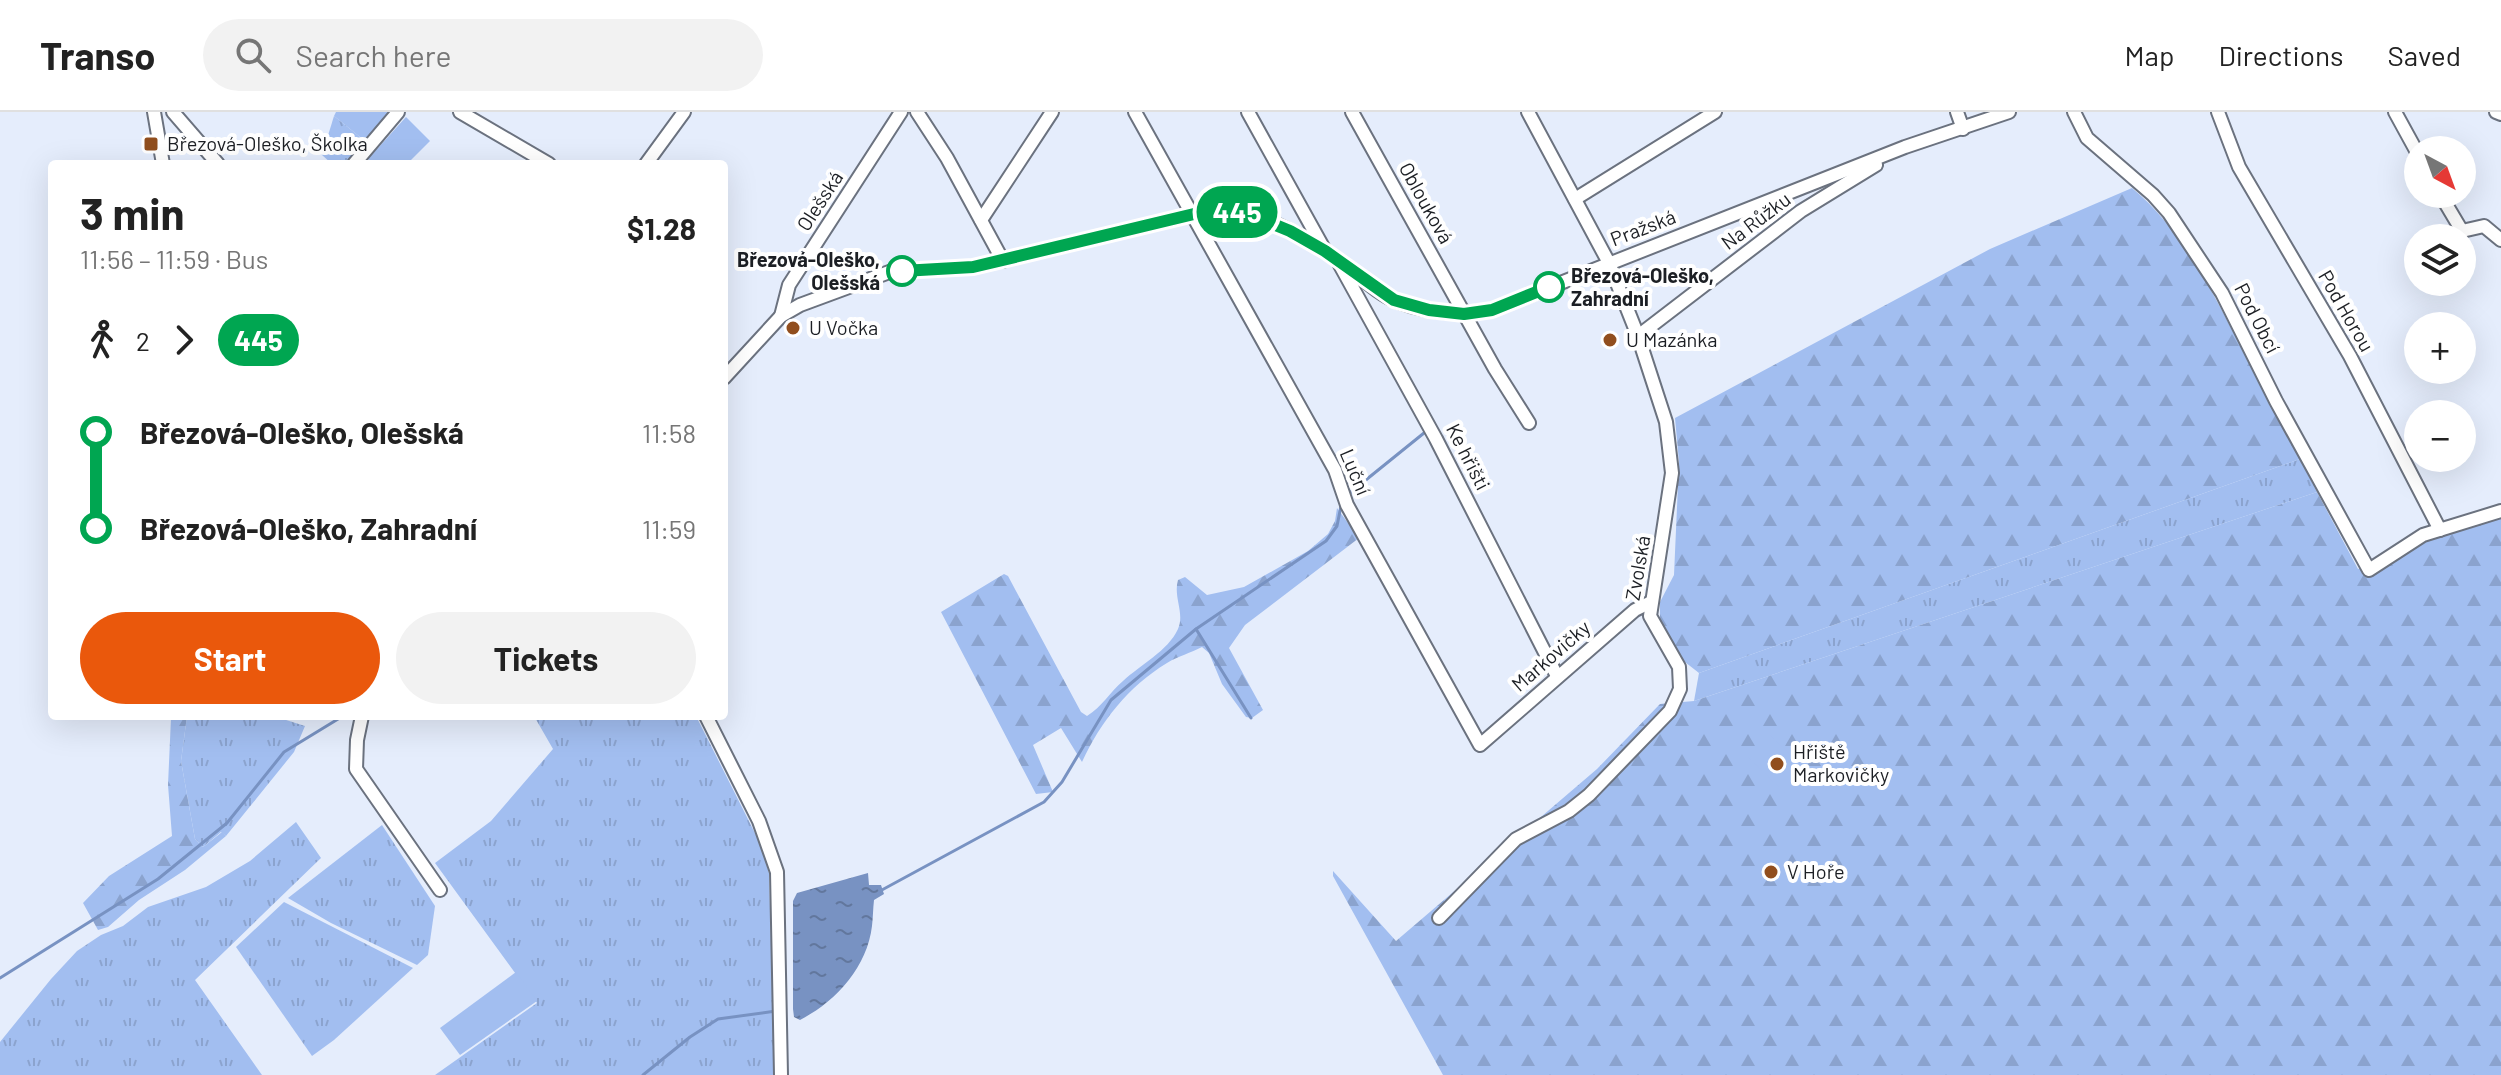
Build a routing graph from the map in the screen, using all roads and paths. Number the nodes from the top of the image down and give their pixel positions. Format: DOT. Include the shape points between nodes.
graph roads {
  1 [pos="154,112"];
  2 [pos="173,112"];
  3 [pos="193,112"];
  4 [pos="398,112"];
  5 [pos="460,112"];
  6 [pos="684,112"];
  7 [pos="901,112"];
  8 [pos="917,112"];
  9 [pos="1052,112"];
  10 [pos="1135,112"];
  11 [pos="1248,112"];
  12 [pos="1352,112"];
  13 [pos="1528,112"];
  14 [pos="1715,112"];
  15 [pos="1957,112"];
  16 [pos="2009,112"];
  17 [pos="2074,112"];
  18 [pos="2218,112"];
  19 [pos="2395,112"];
  20 [pos="184,125"];
  21 [pos="1963,129"];
  22 [pos="2408,136"];
  23 [pos="1905,147"];
  24 [pos="162,160"];
  25 [pos="215,160"];
  26 [pos="357,160"];
  27 [pos="542,160"];
  28 [pos="649,160"];
  29 [pos="1575,199"];
  30 [pos="2448,208"];
  31 [pos="1194,214"];
  32 [pos="981,220"];
  33 [pos="2501,240"];
  34 [pos="1325,251"];
  35 [pos="1337,259"];
  36 [pos="1003,261"];
  37 [pos="1609,263"];
  38 [pos="1464,314"];
  39 [pos="781,316"];
  40 [pos="1638,336"];
  41 [pos="728,374"];
  42 [pos="1529,423"];
  43 [pos="2501,511"];
  44 [pos="2440,530"];
  45 [pos="1651,602"];
  46 [pos="1557,676"];
  47 [pos="361,720"];
  48 [pos="708,720"];
  49 [pos="1480,745"];
  50 [pos="440,890"];
  51 [pos="1439,918"];
  52 [pos="781,1075"];
  1 -- 24 [label="street"];
  2 -- 20 [label="street"];
  3 -- 20 [label="street"];
  4 -- 26 [label="street"];
  5 -- 27 [label="street"];
  6 -- 28 [label="street"];
  7 -- 39 [label="street, Olešská" via="789,285"];
  8 -- 32 [label="street"];
  9 -- 32 [label="street"];
  10 -- 31 [label="street, Luční"];
  11 -- 34 [label="street"];
  12 -- 38 [label="street, Oblouková"];
  13 -- 29 [label="street, Zvolská"];
  14 -- 29 [label="street"];
  15 -- 21 [label="street"];
  16 -- 21 [label="street, Pražská"];
  17 -- 44 [label="street, Pod Obcí" via="2087,138 2169,213 2222,293 2369,570"];
  18 -- 44 [label="street, Pod Horou" via="2239,167 2350,356"];
  19 -- 22 [label="street"];
  20 -- 25 [label="street"];
  21 -- 23 [label="street, Pražská"];
  23 -- 37 [label="street, Pražská"];
  23 -- 40 [label="street, Na Růžku" via="1801,211"];
  29 -- 37 [label="street, Zvolská"];
  30 -- 33 [label="street" via="2462,231 2484,226"];
  31 -- 34 [label="street, Pražská" via="1251,215"];
  31 -- 36 [label="street, Pražská"];
  31 -- 49 [label="street, Luční"];
  32 -- 36 [label="street"];
  34 -- 35 [label="street, Pražská"];
  35 -- 38 [label="street, Pražská" via="1394,300"];
  35 -- 46 [label="street, Ke hřišti"];
  36 -- 39 [label="street, Pražská" via="892,271"];
  37 -- 38 [label="street, Pražská" via="1492,310"];
  37 -- 40 [label="street, Zvolská"];
  38 -- 42 [label="street, Oblouková"];
  39 -- 41 [label="street, Pražská"];
  40 -- 45 [label="street, Zvolská" via="1666,422 1672,473"];
  43 -- 44 [label="street"];
  45 -- 46 [label="street, Markovičky"];
  45 -- 51 [label="street, Zvolská" via="1650,616 1679,667 1680,689 1670,711 1589,795 1516,839"];
  46 -- 49 [label="street, Markovičky"];
  47 -- 50 [label="street" via="356,769"];
  48 -- 52 [label="street" via="759,821 777,872"];
}
